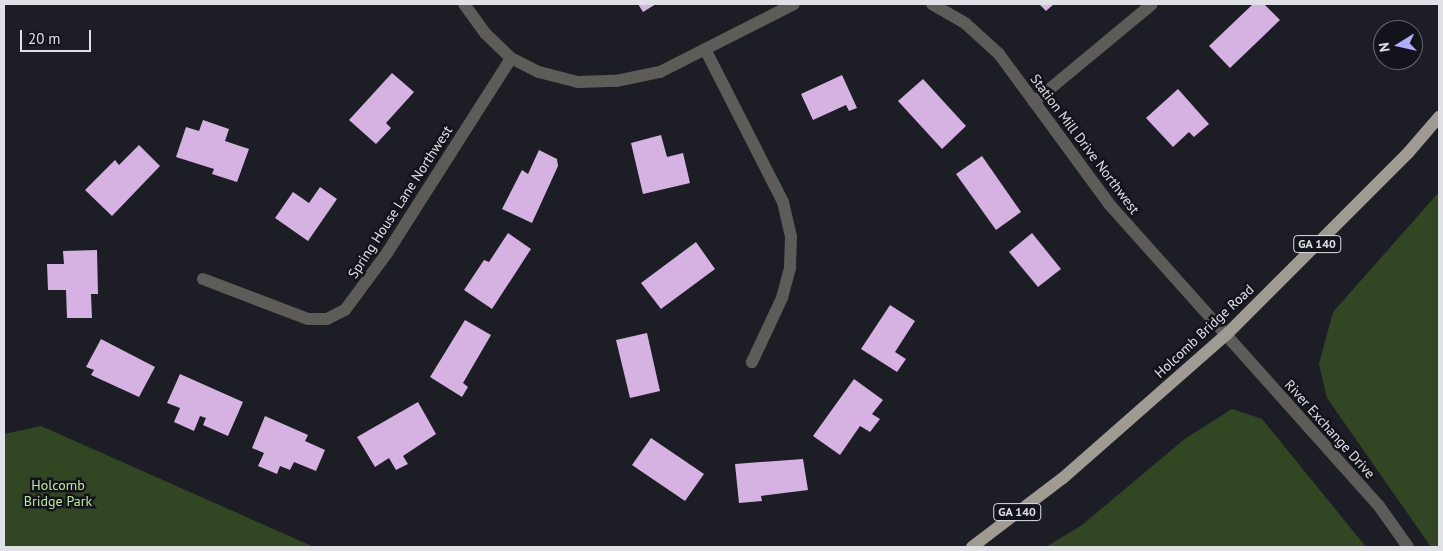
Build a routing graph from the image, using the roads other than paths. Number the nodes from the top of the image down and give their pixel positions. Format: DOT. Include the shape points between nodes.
graph roads {
  1 [pos="464,4"];
  2 [pos="794,4"];
  3 [pos="932,4"];
  4 [pos="1152,4"];
  5 [pos="705,49"];
  6 [pos="511,58"];
  7 [pos="1034,102"];
  8 [pos="1439,117"];
  9 [pos="203,279"];
  10 [pos="1226,335"];
  11 [pos="752,362"];
  12 [pos="972,547"];
  13 [pos="1408,547"];
  1 -- 6 [label="street" via="486,34"];
  2 -- 5 [label="street"];
  3 -- 7 [label="street, Station Mill Drive Northwest" via="966,24 998,54"];
  4 -- 7 [label="street"];
  5 -- 6 [label="street" via="660,72 616,81 578,82 539,72"];
  5 -- 11 [label="street" via="782,202 790,237 790,268 782,298"];
  6 -- 9 [label="street, Spring House Lane Northwest" via="387,253 345,310 327,319 308,319"];
  7 -- 10 [label="street, Station Mill Drive Northwest" via="1109,204"];
  8 -- 10 [label="main road, Holcomb Bridge Road / GA 140" via="1408,153"];
  10 -- 12 [label="main road, Holcomb Bridge Road / GA 140" via="1063,478"];
  10 -- 13 [label="street, River Exchange Drive" via="1379,506"];
}
